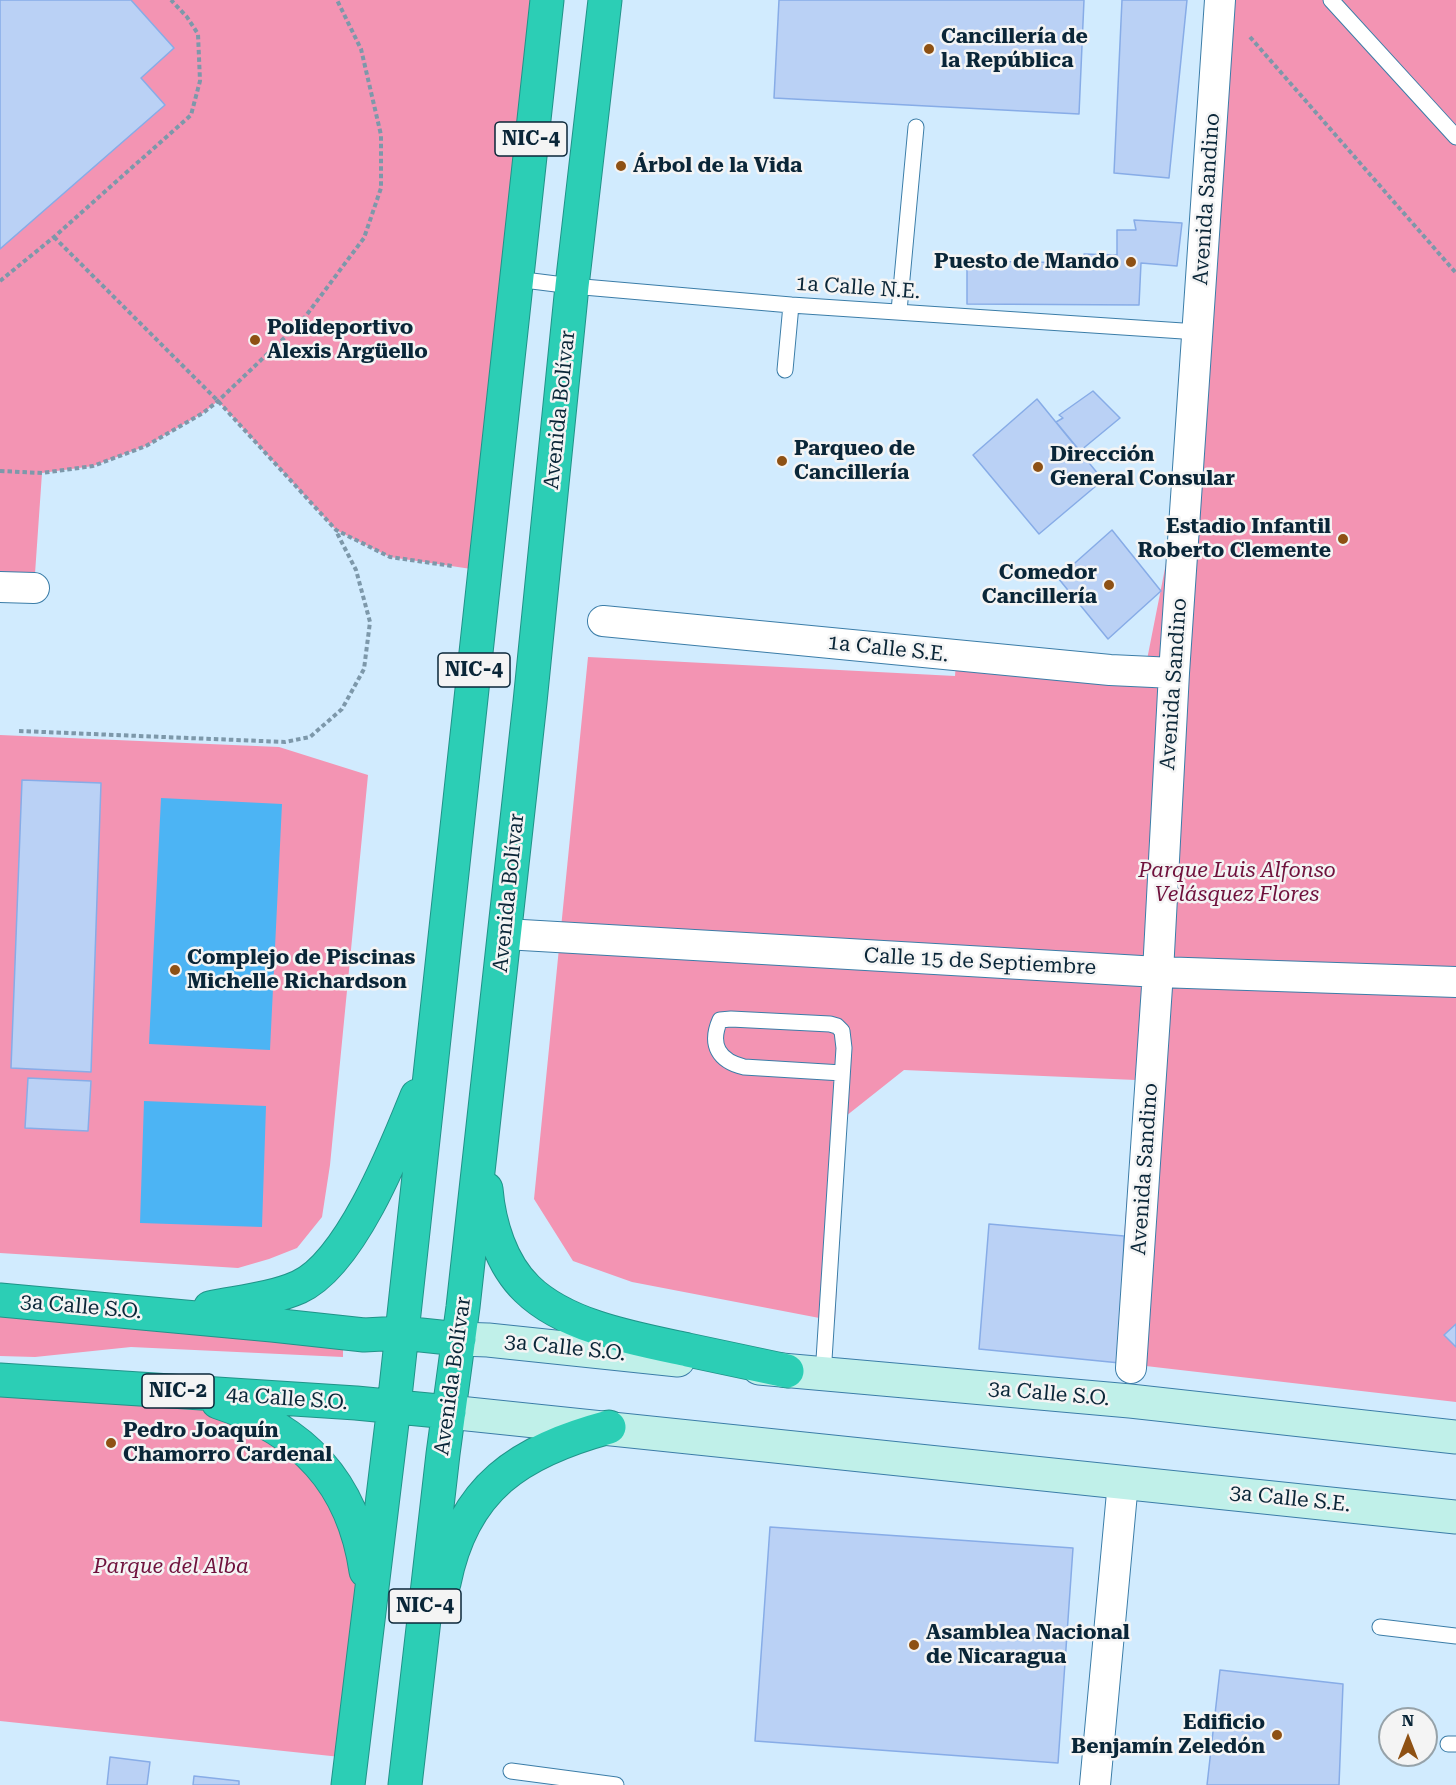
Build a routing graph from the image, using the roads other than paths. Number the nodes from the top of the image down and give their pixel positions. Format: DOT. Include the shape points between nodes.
graph roads {
  1 [pos="547,0"];
  2 [pos="605,0"];
  3 [pos="1331,0"];
  4 [pos="1220,1"];
  5 [pos="916,127"];
  6 [pos="1456,137"];
  7 [pos="516,279"];
  8 [pos="572,285"];
  9 [pos="791,305"];
  10 [pos="899,311"];
  11 [pos="1198,332"];
  12 [pos="785,370"];
  13 [pos="0,587"];
  14 [pos="34,588"];
  15 [pos="603,621"];
  16 [pos="1174,673"];
  17 [pos="505,934"];
  18 [pos="1158,972"];
  19 [pos="1456,982"];
  20 [pos="431,1061"];
  21 [pos="842,1073"];
  22 [pos="482,1135"];
  23 [pos="0,1300"];
  24 [pos="177,1316"];
  25 [pos="402,1333"];
  26 [pos="459,1339"];
  27 [pos="787,1371"];
  28 [pos="823,1375"];
  29 [pos="0,1380"];
  30 [pos="1131,1384"];
  31 [pos="188,1392"];
  32 [pos="394,1406"];
  33 [pos="449,1412"];
  34 [pos="609,1427"];
  35 [pos="1456,1437"];
  36 [pos="1123,1482"];
  37 [pos="1456,1517"];
  38 [pos="370,1603"];
  39 [pos="1380,1627"];
  40 [pos="1456,1636"];
  41 [pos="511,1771"];
  42 [pos="406,1772"];
  43 [pos="348,1785"];
  44 [pos="616,1785"];
  45 [pos="1095,1785"];
  1 -- 7 [label="highway, NIC-4"];
  2 -- 8 [label="highway, Avenida Bolívar / NIC-4"];
  3 -- 6 [label="lane"];
  4 -- 11 [label="street, Avenida Sandino"];
  5 -- 10 [label="lane"];
  7 -- 8 [label="lane, 1a Calle N.E."];
  7 -- 20 [label="highway, NIC-4"];
  8 -- 9 [label="lane, 1a Calle N.E."];
  8 -- 17 [label="highway, Avenida Bolívar / NIC-4"];
  9 -- 10 [label="lane, 1a Calle N.E."];
  9 -- 12 [label="lane"];
  10 -- 11 [label="lane, 1a Calle N.E."];
  11 -- 16 [label="street, Avenida Sandino"];
  13 -- 14 [label="street"];
  15 -- 16 [label="street, 1a Calle S.E."];
  16 -- 18 [label="street, Avenida Sandino"];
  17 -- 18 [label="street, Calle 15 de Septiembre"];
  17 -- 22 [label="highway, Avenida Bolívar / NIC-4"];
  18 -- 19 [label="street, Calle 15 de Septiembre"];
  18 -- 30 [label="street, Avenida Sandino"];
  20 -- 24 [label="highway" via="365,1210 345,1245 316,1276 300,1287 276,1294"];
  20 -- 25 [label="highway, NIC-4"];
  21 -- 21 [label="lane" via="844,1048 842,1031 837,1026 731,1019 720,1020 716,1029 716,1046 722,1058 731,1064"];
  21 -- 28 [label="lane"];
  22 -- 26 [label="highway, Avenida Bolívar / NIC-4"];
  22 -- 27 [label="highway" via="486,1195 496,1239 511,1270 528,1290 557,1310 608,1330"];
  23 -- 24 [label="highway, 3a Calle S.O."];
  24 -- 25 [label="highway, 3a Calle S.O." via="364,1335"];
  25 -- 26 [label="highway, 3a Calle S.O."];
  25 -- 32 [label="highway, NIC-4"];
  26 -- 27 [label="street, 3a Calle S.O."];
  26 -- 33 [label="highway, Avenida Bolívar / NIC-4"];
  27 -- 28 [label="street, 3a Calle S.O."];
  28 -- 30 [label="street, 3a Calle S.O."];
  29 -- 31 [label="highway, 4a Calle S.O. / NIC-2"];
  30 -- 35 [label="street"];
  31 -- 32 [label="highway, 4a Calle S.O. / NIC-2"];
  31 -- 38 [label="highway" via="261,1420 325,1469 338,1487 357,1531"];
  32 -- 33 [label="highway, NIC-2"];
  32 -- 38 [label="highway, NIC-4"];
  33 -- 34 [label="street"];
  33 -- 42 [label="highway, Avenida Bolívar / NIC-4"];
  34 -- 36 [label="street"];
  34 -- 42 [label="highway" via="557,1444 522,1462 492,1484 470,1511 446,1570"];
  36 -- 37 [label="street, 3a Calle S.E."];
  36 -- 45 [label="street"];
  38 -- 43 [label="highway, NIC-4"];
  39 -- 40 [label="lane"];
  41 -- 44 [label="lane"];
}
